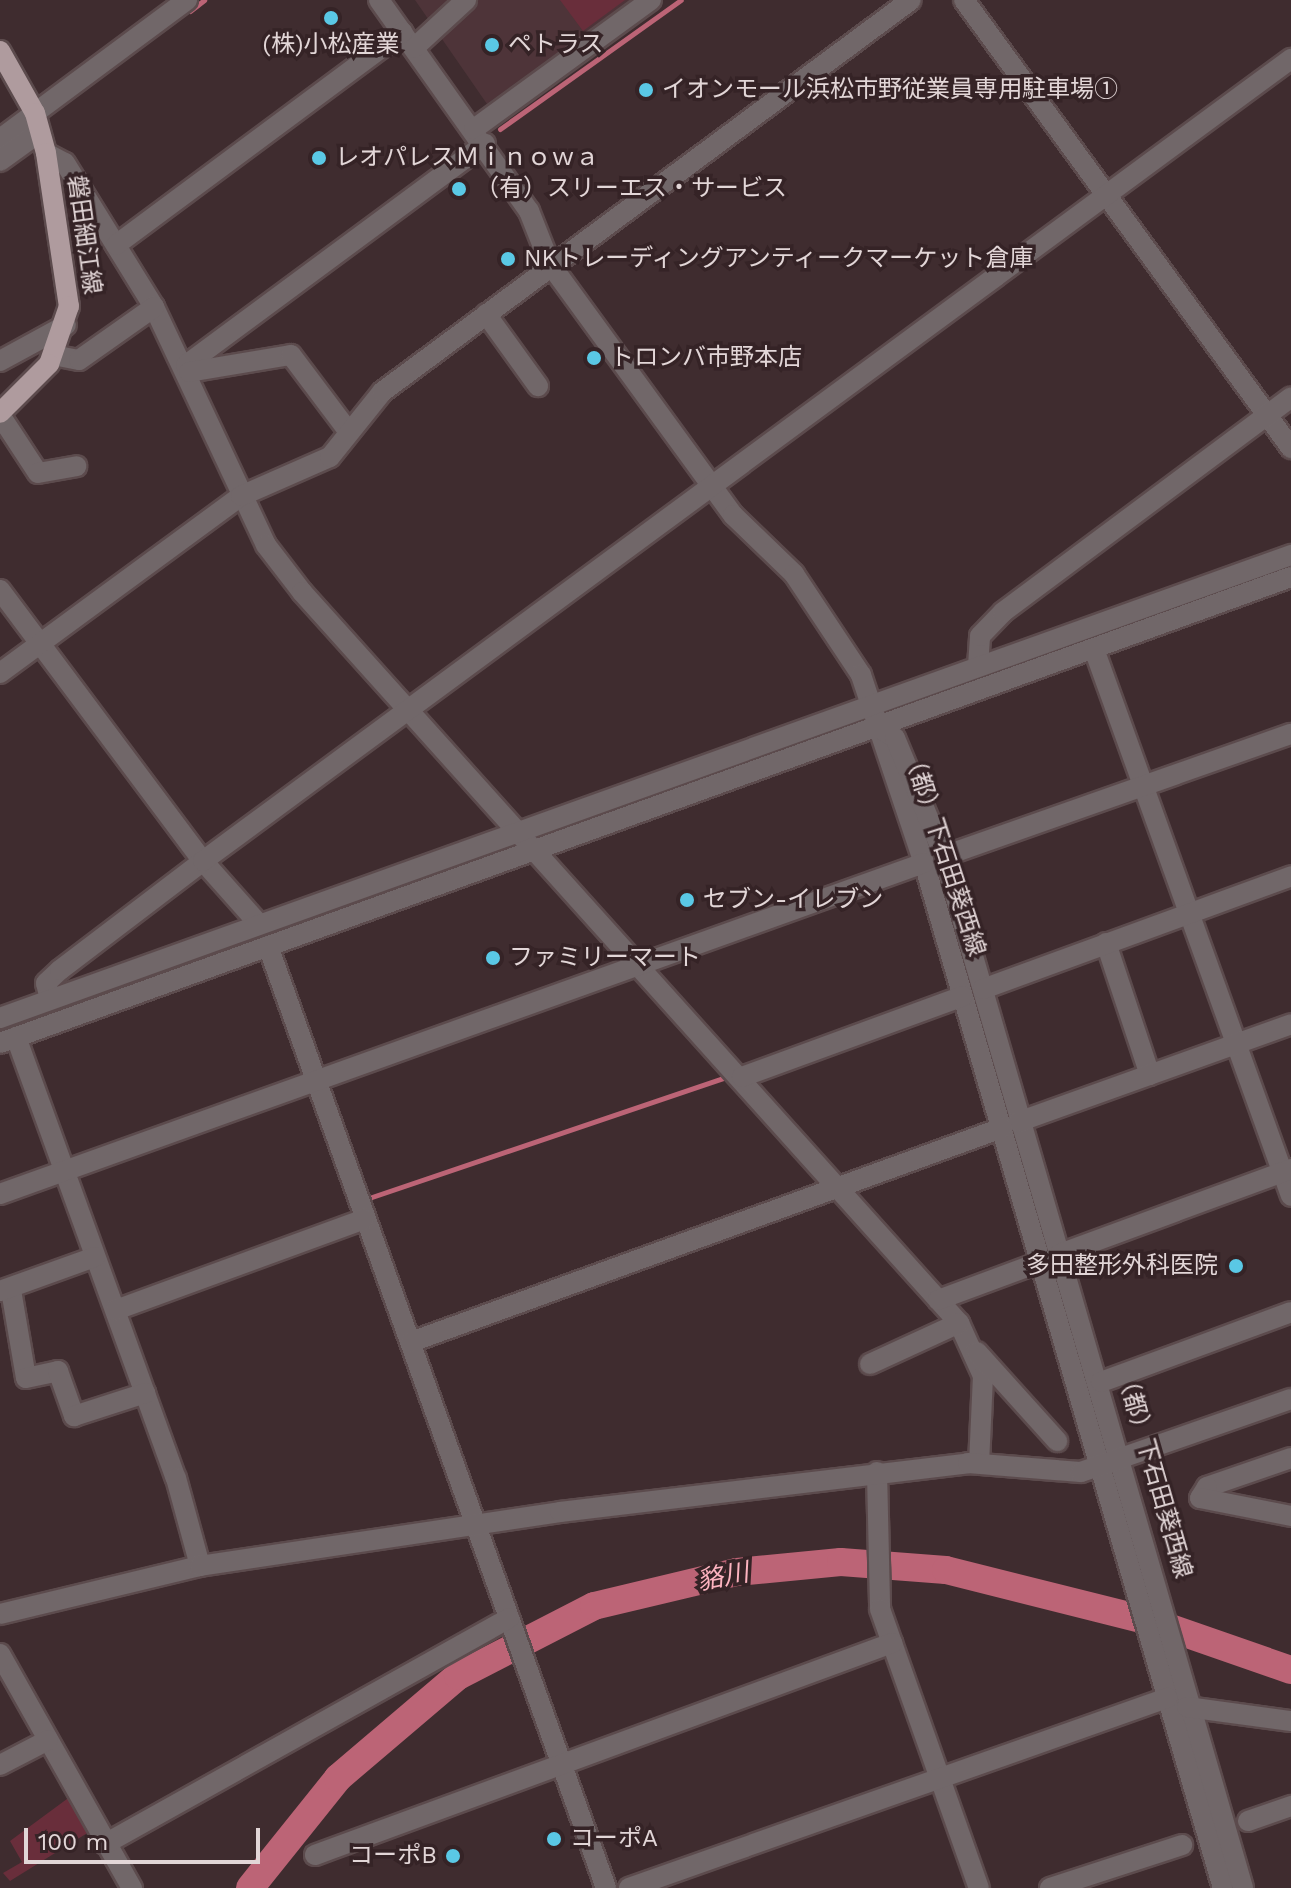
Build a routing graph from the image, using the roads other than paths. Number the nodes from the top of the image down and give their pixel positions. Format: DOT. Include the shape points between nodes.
graph roads {
  1 [pos="187,0"];
  2 [pos="379,0"];
  3 [pos="466,0"];
  4 [pos="651,0"];
  5 [pos="911,0"];
  6 [pos="964,0"];
  7 [pos="409,40"];
  8 [pos="0,51"];
  9 [pos="1291,59"];
  10 [pos="38,123"];
  11 [pos="479,136"];
  12 [pos="0,139"];
  13 [pos="46,153"];
  14 [pos="0,161"];
  15 [pos="1105,196"];
  16 [pos="116,245"];
  17 [pos="550,264"];
  18 [pos="154,307"];
  19 [pos="486,314"];
  20 [pos="66,325"];
  21 [pos="53,355"];
  22 [pos="0,361"];
  23 [pos="188,368"];
  24 [pos="538,386"];
  25 [pos="1291,397"];
  26 [pos="0,414"];
  27 [pos="1267,415"];
  28 [pos="349,432"];
  29 [pos="1291,448"];
  30 [pos="76,466"];
  31 [pos="711,486"];
  32 [pos="241,496"];
  33 [pos="1291,555"];
  34 [pos="1291,577"];
  35 [pos="0,590"];
  36 [pos="39,645"];
  37 [pos="1094,649"];
  38 [pos="978,666"];
  39 [pos="0,673"];
  40 [pos="871,705"];
  41 [pos="406,709"];
  42 [pos="880,729"];
  43 [pos="1291,734"];
  44 [pos="1144,787"];
  45 [pos="518,833"];
  46 [pos="534,851"];
  47 [pos="944,856"];
  48 [pos="203,861"];
  49 [pos="924,863"];
  50 [pos="1291,876"];
  51 [pos="1188,914"];
  52 [pos="258,923"];
  53 [pos="1106,943"];
  54 [pos="268,946"];
  55 [pos="640,967"];
  56 [pos="983,989"];
  57 [pos="963,996"];
  58 [pos="50,999"];
  59 [pos="0,1018"];
  60 [pos="1291,1024"];
  61 [pos="8,1040"];
  62 [pos="1236,1044"];
  63 [pos="1150,1075"];
  64 [pos="742,1077"];
  65 [pos="315,1083"];
  66 [pos="1010,1125"];
  67 [pos="1287,1171"];
  68 [pos="65,1175"];
  69 [pos="838,1188"];
  70 [pos="0,1194"];
  71 [pos="1291,1196"];
  72 [pos="364,1219"];
  73 [pos="1060,1254"];
  74 [pos="95,1257"];
  75 [pos="1040,1262"];
  76 [pos="5,1290"];
  77 [pos="938,1300"];
  78 [pos="116,1310"];
  79 [pos="1291,1312"];
  80 [pos="959,1323"];
  81 [pos="411,1342"];
  82 [pos="974,1350"];
  83 [pos="870,1364"];
  84 [pos="1101,1382"];
  85 [pos="145,1393"];
  86 [pos="1291,1399"];
  87 [pos="1057,1441"];
  88 [pos="1291,1458"];
  89 [pos="1124,1460"];
  90 [pos="979,1463"];
  91 [pos="1100,1468"];
  92 [pos="877,1472"];
  93 [pos="1289,1522"];
  94 [pos="476,1526"];
  95 [pos="200,1566"];
  96 [pos="0,1614"];
  97 [pos="510,1622"];
  98 [pos="892,1643"];
  99 [pos="0,1654"];
  100 [pos="1167,1698"];
  101 [pos="1187,1707"];
  102 [pos="1291,1721"];
  103 [pos="48,1740"];
  104 [pos="0,1765"];
  105 [pos="562,1765"];
  106 [pos="938,1775"];
  107 [pos="1291,1806"];
  108 [pos="1248,1821"];
  109 [pos="105,1844"];
  110 [pos="1182,1845"];
  111 [pos="315,1855"];
  112 [pos="637,1887"];
  113 [pos="132,1888"];
  114 [pos="606,1888"];
  115 [pos="979,1888"];
  116 [pos="1050,1888"];
  117 [pos="1223,1888"];
  118 [pos="1243,1888"];
  1 -- 10 [label="street"];
  2 -- 7 [label="street"];
  3 -- 7 [label="street"];
  4 -- 11 [label="street"];
  5 -- 17 [label="street"];
  6 -- 15 [label="street"];
  7 -- 11 [label="street"];
  7 -- 16 [label="street"];
  8 -- 10 [label="main road, 磐田細江線"];
  9 -- 15 [label="street"];
  10 -- 12 [label="street"];
  10 -- 13 [label="main road, 磐田細江線"];
  10 -- 14 [label="street"];
  11 -- 17 [label="street" via="537,226"];
  11 -- 23 [label="street"];
  13 -- 16 [label="street" via="65,163"];
  13 -- 20 [label="main road, 磐田細江線" via="65,245"];
  15 -- 27 [label="street"];
  15 -- 31 [label="street"];
  16 -- 18 [label="street"];
  17 -- 19 [label="street"];
  17 -- 31 [label="street"];
  18 -- 21 [label="street" via="79,360"];
  18 -- 23 [label="street"];
  19 -- 24 [label="street"];
  19 -- 28 [label="street" via="382,392"];
  20 -- 21 [label="main road, 磐田細江線"];
  20 -- 22 [label="street"];
  21 -- 26 [label="main road, 磐田細江線"];
  23 -- 28 [label="street" via="291,355"];
  23 -- 32 [label="street"];
  25 -- 27 [label="street"];
  26 -- 30 [label="street" via="38,473"];
  27 -- 29 [label="street"];
  27 -- 38 [label="street" via="1003,612 980,636"];
  28 -- 32 [label="street" via="330,457"];
  31 -- 40 [label="street" via="794,574 861,675"];
  31 -- 41 [label="street"];
  32 -- 36 [label="street"];
  32 -- 41 [label="street" via="293,580"];
  33 -- 38 [label="street"];
  34 -- 37 [label="street"];
  35 -- 36 [label="street"];
  36 -- 39 [label="street"];
  36 -- 48 [label="street"];
  37 -- 42 [label="street"];
  37 -- 44 [label="street"];
  38 -- 40 [label="street"];
  40 -- 42 [label="street"];
  40 -- 45 [label="street"];
  41 -- 45 [label="street"];
  41 -- 48 [label="street"];
  42 -- 46 [label="street"];
  42 -- 47 [label="street, （都）下石田葵西線" via="895,738"];
  42 -- 49 [label="street, （都）下石田葵西線"];
  43 -- 44 [label="street"];
  44 -- 47 [label="street"];
  44 -- 51 [label="street"];
  45 -- 46 [label="street"];
  45 -- 52 [label="street"];
  46 -- 54 [label="street"];
  46 -- 55 [label="street"];
  47 -- 56 [label="street, （都）下石田葵西線"];
  48 -- 52 [label="street"];
  48 -- 58 [label="street" via="60,970 46,983"];
  49 -- 55 [label="street"];
  49 -- 57 [label="street, （都）下石田葵西線"];
  50 -- 51 [label="street"];
  51 -- 53 [label="street"];
  51 -- 62 [label="street"];
  52 -- 58 [label="street"];
  53 -- 56 [label="street"];
  53 -- 63 [label="street"];
  54 -- 61 [label="street"];
  54 -- 65 [label="street"];
  55 -- 64 [label="street"];
  55 -- 65 [label="street"];
  56 -- 66 [label="street, （都）下石田葵西線"];
  57 -- 64 [label="street"];
  57 -- 66 [label="street, （都）下石田葵西線"];
  58 -- 59 [label="street"];
  60 -- 62 [label="street"];
  61 -- 68 [label="street"];
  62 -- 63 [label="street"];
  62 -- 67 [label="street"];
  63 -- 66 [label="street"];
  64 -- 69 [label="street"];
  65 -- 68 [label="street"];
  65 -- 72 [label="street"];
  66 -- 69 [label="street"];
  66 -- 73 [label="street, （都）下石田葵西線"];
  66 -- 75 [label="street, （都）下石田葵西線"];
  67 -- 71 [label="street"];
  67 -- 73 [label="street"];
  68 -- 70 [label="street"];
  68 -- 74 [label="street"];
  69 -- 77 [label="street"];
  69 -- 81 [label="street"];
  72 -- 78 [label="street"];
  72 -- 81 [label="street"];
  73 -- 84 [label="street, （都）下石田葵西線"];
  74 -- 76 [label="street"];
  74 -- 78 [label="street"];
  75 -- 77 [label="street"];
  75 -- 91 [label="street, （都）下石田葵西線"];
  76 -- 85 [label="street" via="26,1378 58,1371 74,1416"];
  77 -- 80 [label="street"];
  78 -- 85 [label="street"];
  79 -- 84 [label="street"];
  80 -- 82 [label="street"];
  80 -- 83 [label="street"];
  81 -- 94 [label="street"];
  82 -- 87 [label="street"];
  82 -- 90 [label="street" via="985,1398"];
  84 -- 89 [label="street, （都）下石田葵西線"];
  85 -- 95 [label="street"];
  86 -- 89 [label="street"];
  88 -- 93 [label="street" via="1207,1487 1200,1498"];
  89 -- 91 [label="street"];
  89 -- 101 [label="street, （都）下石田葵西線" via="1181,1666"];
  90 -- 91 [label="street" via="1068,1473"];
  90 -- 92 [label="street"];
  91 -- 100 [label="street, （都）下石田葵西線"];
  92 -- 94 [label="street"];
  92 -- 98 [label="street" via="874,1581"];
  94 -- 95 [label="street"];
  94 -- 97 [label="street"];
  95 -- 96 [label="street"];
  97 -- 105 [label="street"];
  97 -- 109 [label="street"];
  98 -- 105 [label="street"];
  98 -- 106 [label="street"];
  99 -- 103 [label="street"];
  100 -- 106 [label="street"];
  100 -- 117 [label="street, （都）下石田葵西線"];
  101 -- 102 [label="street"];
  101 -- 118 [label="street, （都）下石田葵西線"];
  103 -- 104 [label="street"];
  103 -- 109 [label="street"];
  105 -- 111 [label="street"];
  105 -- 114 [label="street"];
  106 -- 112 [label="street"];
  106 -- 115 [label="street"];
  107 -- 108 [label="street"];
  109 -- 113 [label="street"];
  110 -- 116 [label="street"];
}
